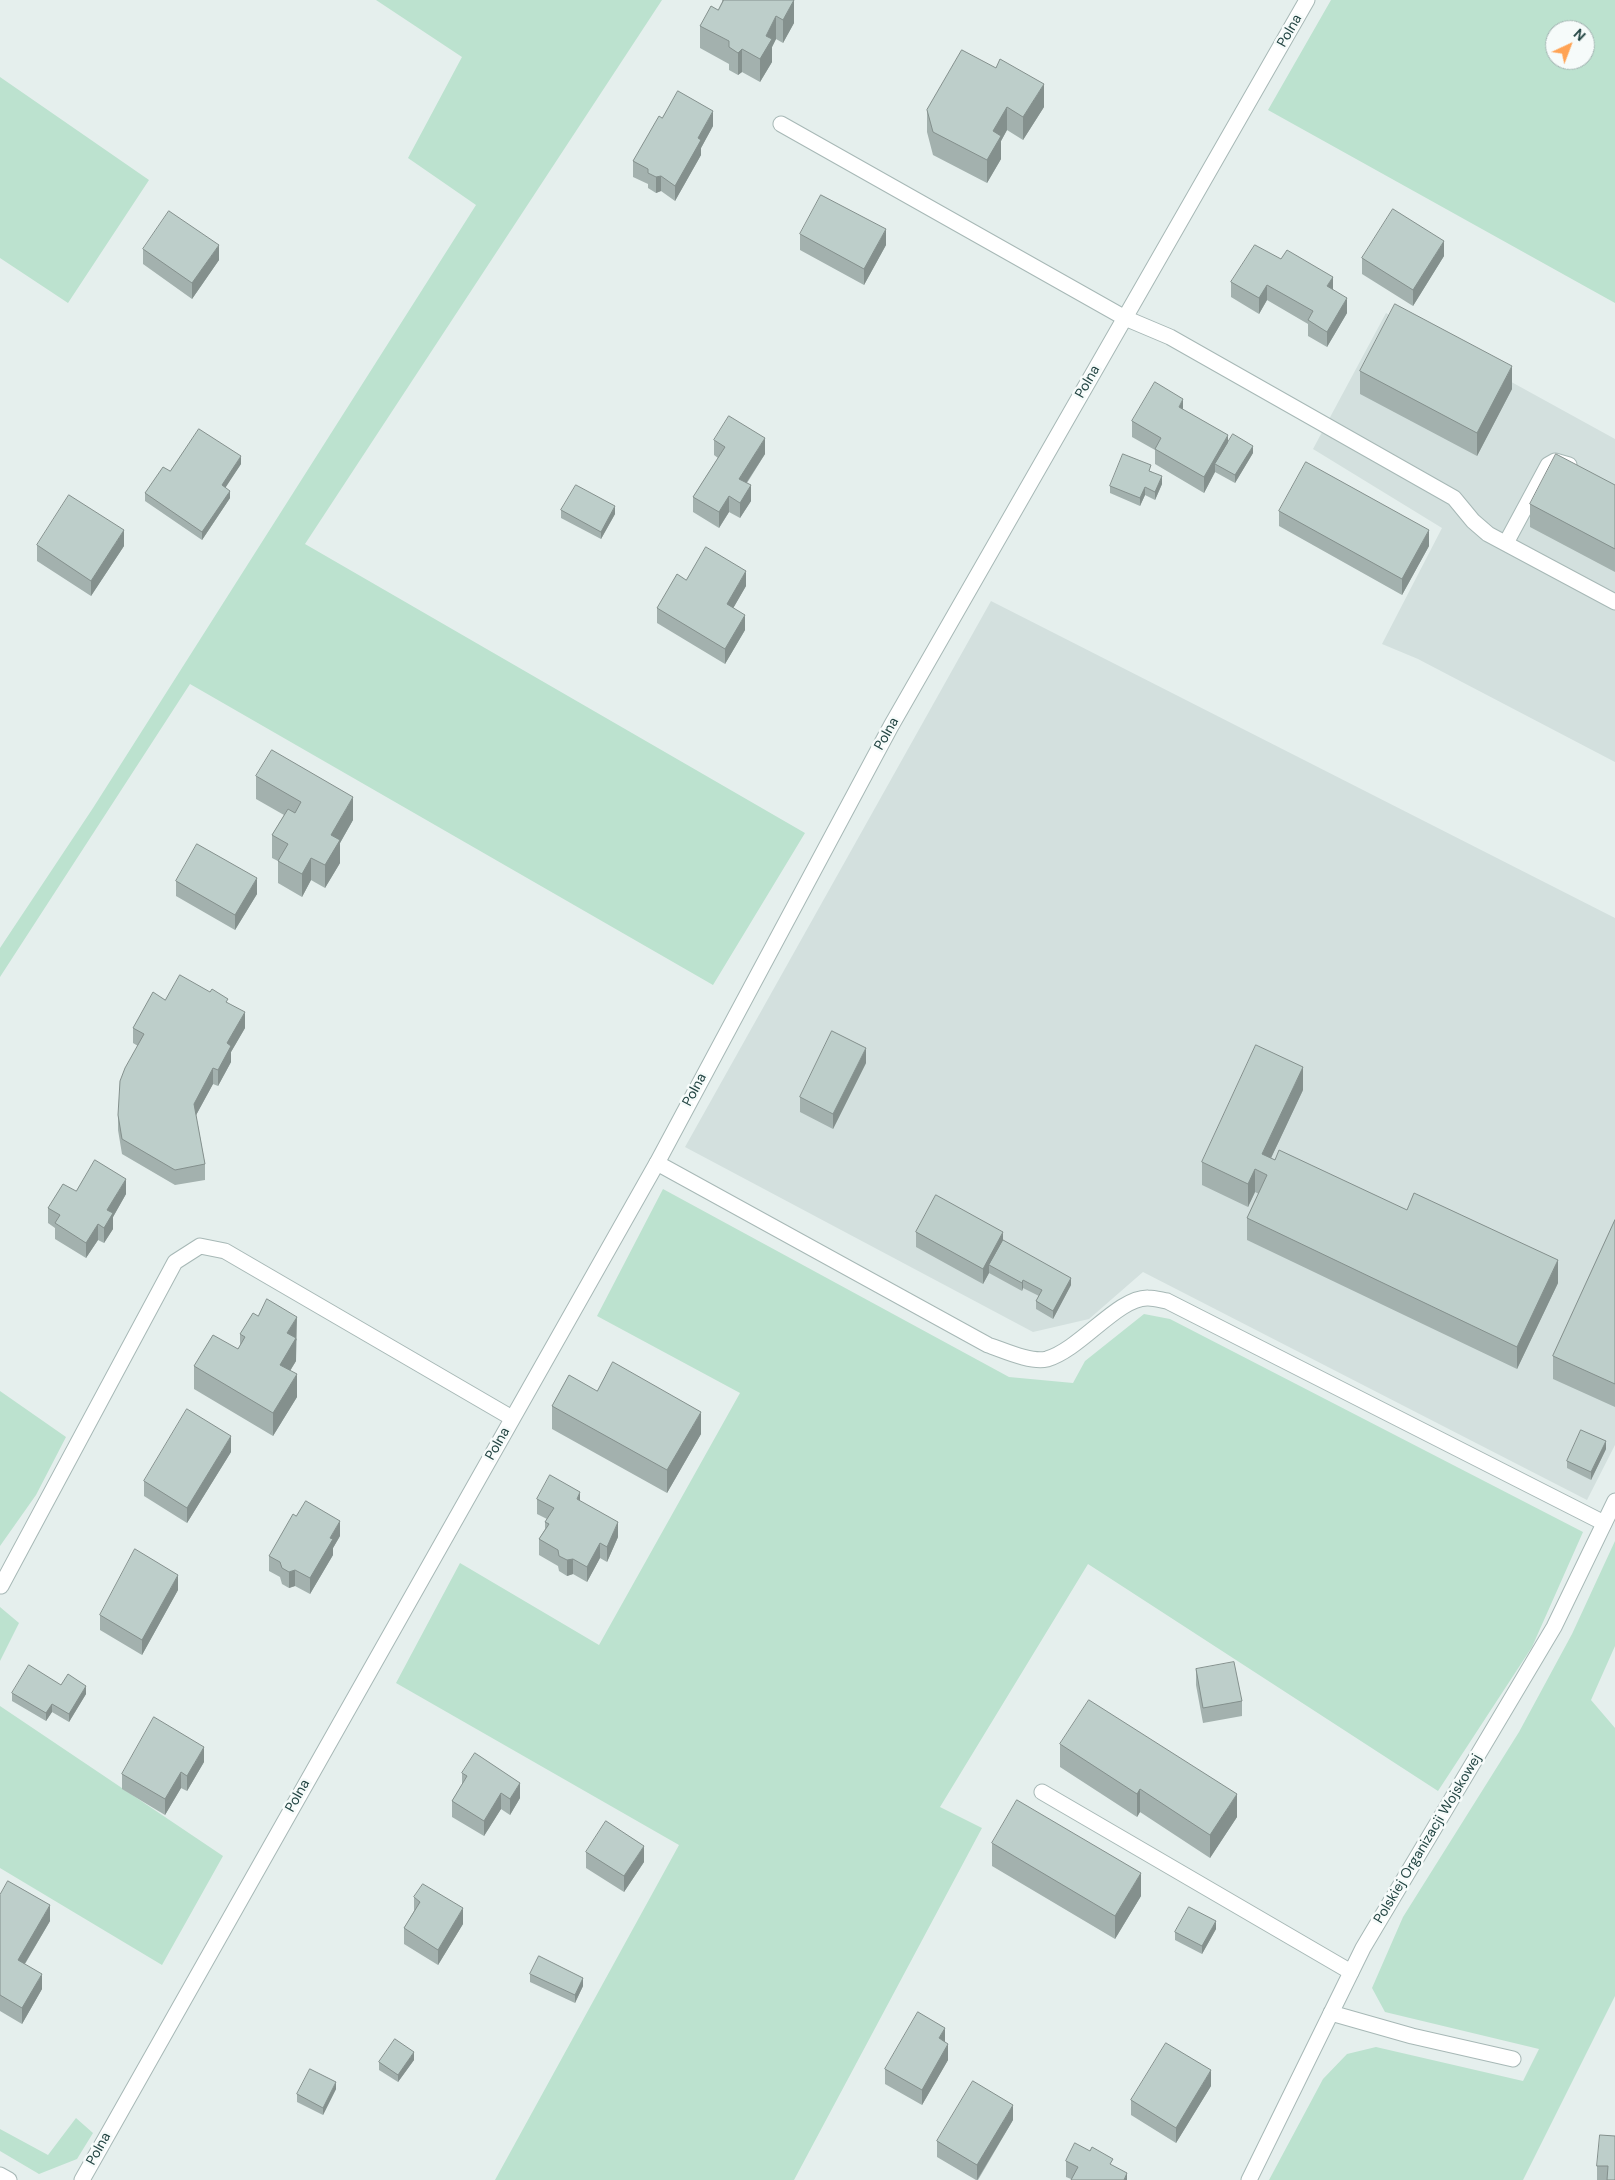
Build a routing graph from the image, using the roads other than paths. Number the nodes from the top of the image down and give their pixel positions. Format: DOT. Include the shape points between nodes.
graph roads {
  1 [pos="1308,0"];
  2 [pos="781,124"];
  3 [pos="1126,318"];
  4 [pos="1582,472"];
  5 [pos="1506,543"];
  6 [pos="1615,602"];
  7 [pos="656,1163"];
  8 [pos="512,1418"];
  9 [pos="1615,1501"];
  10 [pos="1604,1523"];
  11 [pos="1,1586"];
  12 [pos="1042,1792"];
  13 [pos="1351,1972"];
  14 [pos="1331,2013"];
  15 [pos="1513,2059"];
  16 [pos="0,2175"];
  17 [pos="9,2180"];
  18 [pos="82,2180"];
  19 [pos="1249,2180"];
  1 -- 3 [label="street, Polna"];
  2 -- 3 [label="street"];
  3 -- 5 [label="street" via="1170,338 1454,498 1488,534"];
  3 -- 7 [label="street, Polna" via="891,726"];
  4 -- 5 [label="street" via="1565,463 1555,461 1548,465"];
  5 -- 6 [label="street"];
  7 -- 8 [label="street, Polna"];
  7 -- 10 [label="street" via="988,1345 1020,1356 1046,1359 1071,1348 1124,1306 1147,1297 1168,1301"];
  8 -- 11 [label="street" via="225,1251 200,1246 176,1262"];
  8 -- 18 [label="street, Polna"];
  9 -- 10 [label="street, Polskiej Organizacji Wojskowej"];
  10 -- 13 [label="street, Polskiej Organizacji Wojskowej" via="1554,1627"];
  12 -- 13 [label="street"];
  13 -- 14 [label="street, Polskiej Organizacji Wojskowej"];
  14 -- 15 [label="street"];
  14 -- 19 [label="street, Polskiej Organizacji Wojskowej"];
  16 -- 17 [label="street"];
}
